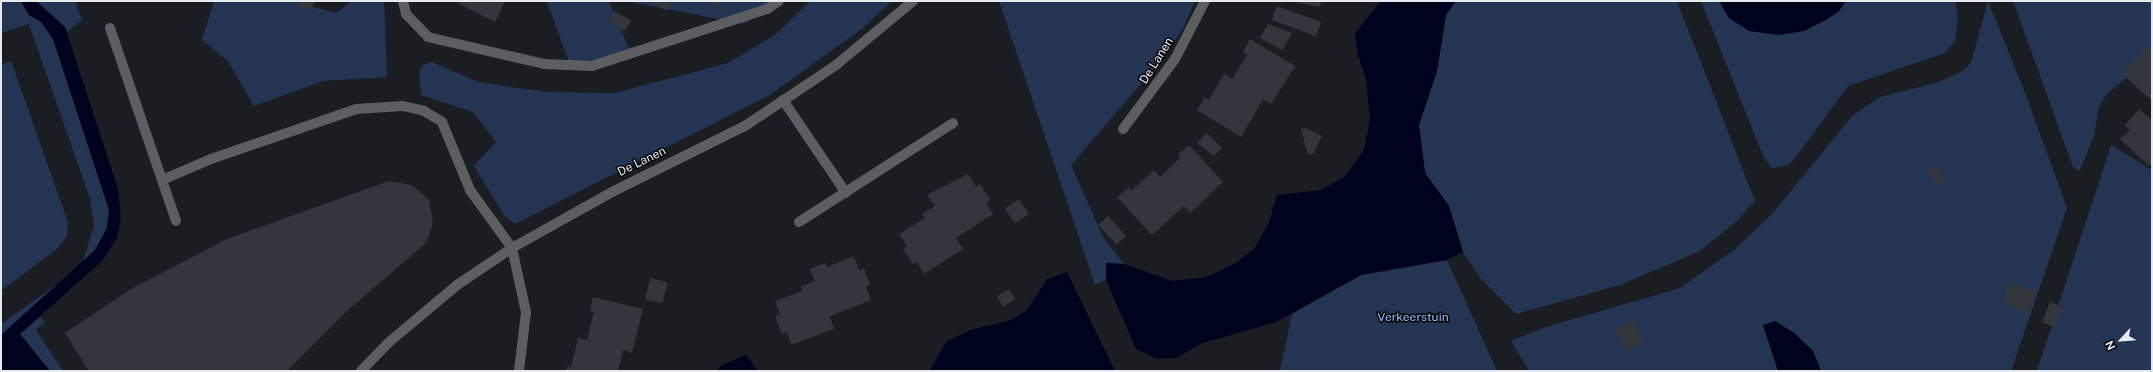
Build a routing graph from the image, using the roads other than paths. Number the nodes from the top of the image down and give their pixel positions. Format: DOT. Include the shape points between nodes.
graph roads {
  1 [pos="403,1"];
  2 [pos="779,1"];
  3 [pos="913,1"];
  4 [pos="1205,1"];
  5 [pos="110,28"];
  6 [pos="783,100"];
  7 [pos="953,123"];
  8 [pos="1123,130"];
  9 [pos="162,180"];
  10 [pos="846,193"];
  11 [pos="176,221"];
  12 [pos="799,222"];
  13 [pos="512,248"];
  14 [pos="361,371"];
  15 [pos="519,371"];
  1 -- 2 [label="street" via="406,14 428,37 544,64 592,66 767,9"];
  3 -- 6 [label="street, De Lanen" via="836,65"];
  4 -- 8 [label="street, De Lanen" via="1175,59"];
  5 -- 9 [label="street"];
  6 -- 10 [label="street"];
  6 -- 13 [label="street, De Lanen" via="745,126 614,191"];
  7 -- 10 [label="street"];
  9 -- 11 [label="street"];
  9 -- 13 [label="street" via="219,157 356,109 403,106 424,111 442,122 470,190"];
  10 -- 12 [label="street"];
  13 -- 14 [label="street, De Lanen" via="457,285 388,343"];
  13 -- 15 [label="street" via="526,312"];
}
